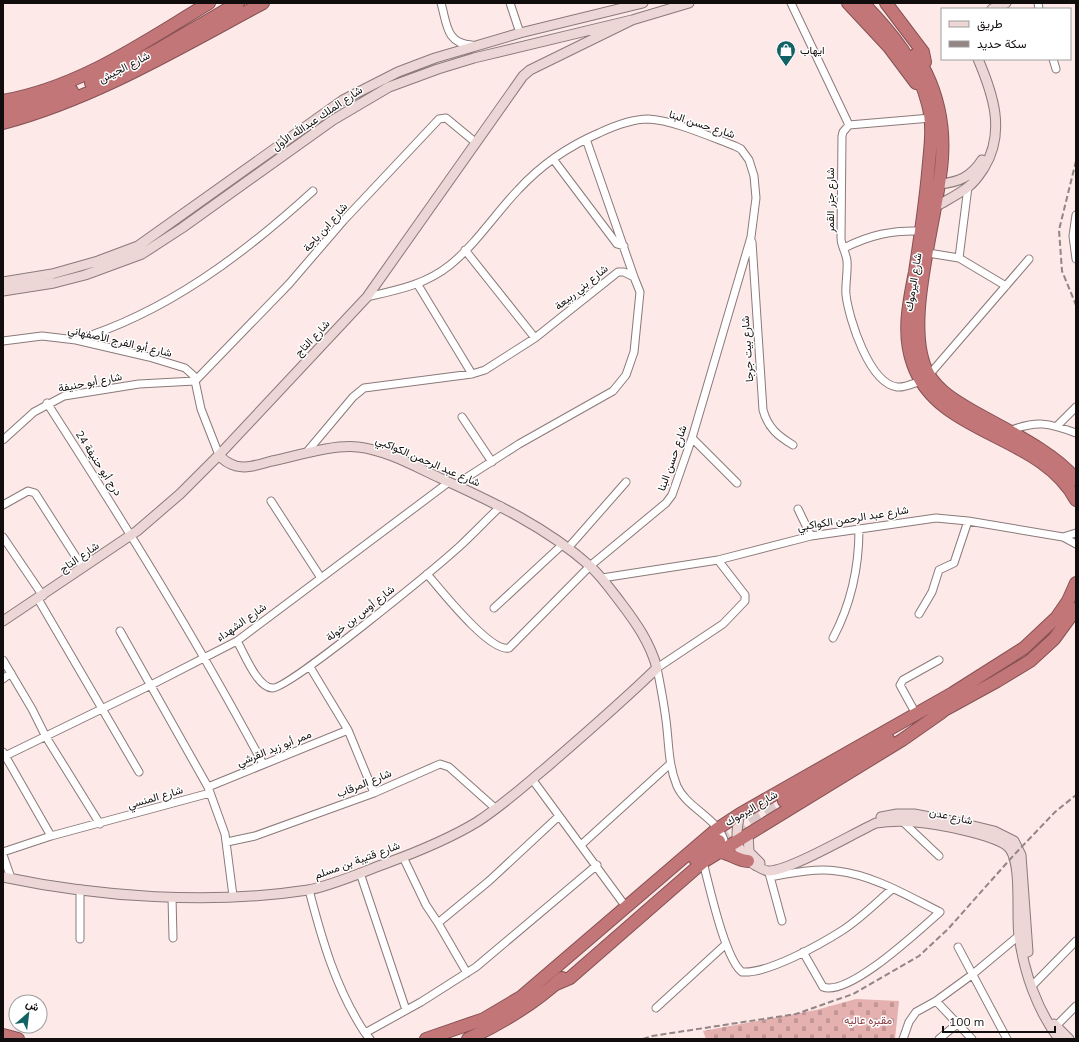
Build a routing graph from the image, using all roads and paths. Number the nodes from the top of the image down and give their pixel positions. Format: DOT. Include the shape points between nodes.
graph roads {
  1 [pos="209,3"];
  2 [pos="238,3"];
  3 [pos="262,3"];
  4 [pos="441,3"];
  5 [pos="510,3"];
  6 [pos="643,3"];
  7 [pos="689,3"];
  8 [pos="791,3"];
  9 [pos="848,3"];
  10 [pos="864,3"];
  11 [pos="874,3"];
  12 [pos="886,3"];
  13 [pos="1006,3"];
  14 [pos="994,8"];
  15 [pos="571,20"];
  16 [pos="632,20"];
  17 [pos="520,33"];
  18 [pos="572,34"];
  19 [pos="476,46"];
  20 [pos="572,50"];
  21 [pos="978,60"];
  22 [pos="1053,60"];
  23 [pos="920,68"];
  24 [pos="1056,69"];
  25 [pos="925,95"];
  26 [pos="3,101"];
  27 [pos="3,113"];
  28 [pos="931,118"];
  29 [pos="3,123"];
  30 [pos="849,125"];
  31 [pos="996,132"];
  32 [pos="586,139"];
  33 [pos="475,142"];
  34 [pos="553,159"];
  35 [pos="940,184"];
  36 [pos="968,187"];
  37 [pos="312,191"];
  38 [pos="937,206"];
  39 [pos="1076,215"];
  40 [pos="921,231"];
  41 [pos="751,238"];
  42 [pos="624,246"];
  43 [pos="844,248"];
  44 [pos="465,250"];
  45 [pos="928,253"];
  46 [pos="958,258"];
  47 [pos="1029,258"];
  48 [pos="1076,259"];
  49 [pos="634,276"];
  50 [pos="3,282"];
  51 [pos="418,285"];
  52 [pos="1006,286"];
  53 [pos="3,291"];
  54 [pos="367,297"];
  55 [pos="535,338"];
  56 [pos="76,340"];
  57 [pos="3,341"];
  58 [pos="472,374"];
  59 [pos="925,378"];
  60 [pos="195,380"];
  61 [pos="47,403"];
  62 [pos="1076,407"];
  63 [pos="462,417"];
  64 [pos="1057,426"];
  65 [pos="1009,431"];
  66 [pos="1076,433"];
  67 [pos="692,438"];
  68 [pos="3,440"];
  69 [pos="794,445"];
  70 [pos="306,453"];
  71 [pos="219,455"];
  72 [pos="492,462"];
  73 [pos="1076,480"];
  74 [pos="626,482"];
  75 [pos="452,483"];
  76 [pos="737,483"];
  77 [pos="1076,500"];
  78 [pos="271,501"];
  79 [pos="3,504"];
  80 [pos="501,506"];
  81 [pos="798,509"];
  82 [pos="968,521"];
  83 [pos="859,530"];
  84 [pos="1076,533"];
  85 [pos="132,536"];
  86 [pos="811,536"];
  87 [pos="3,537"];
  88 [pos="1063,537"];
  89 [pos="1076,544"];
  90 [pos="565,546"];
  91 [pos="718,560"];
  92 [pos="590,566"];
  93 [pos="83,568"];
  94 [pos="427,574"];
  95 [pos="321,578"];
  96 [pos="602,578"];
  97 [pos="1076,583"];
  98 [pos="40,598"];
  99 [pos="494,608"];
  100 [pos="1076,609"];
  101 [pos="919,614"];
  102 [pos="3,622"];
  103 [pos="120,631"];
  104 [pos="833,638"];
  105 [pos="237,641"];
  106 [pos="204,659"];
  107 [pos="3,660"];
  108 [pos="939,660"];
  109 [pos="310,667"];
  110 [pos="657,668"];
  111 [pos="11,673"];
  112 [pos="3,679"];
  113 [pos="151,686"];
  114 [pos="102,709"];
  115 [pos="942,712"];
  116 [pos="916,714"];
  117 [pos="348,730"];
  118 [pos="46,737"];
  119 [pos="4,755"];
  120 [pos="263,764"];
  121 [pos="670,764"];
  122 [pos="139,772"];
  123 [pos="532,779"];
  124 [pos="209,790"];
  125 [pos="374,793"];
  126 [pos="764,800"];
  127 [pos="784,801"];
  128 [pos="495,808"];
  129 [pos="740,814"];
  130 [pos="559,816"];
  131 [pos="772,818"];
  132 [pos="902,821"];
  133 [pos="100,824"];
  134 [pos="748,833"];
  135 [pos="51,836"];
  136 [pos="736,841"];
  137 [pos="227,842"];
  138 [pos="720,842"];
  139 [pos="581,845"];
  140 [pos="3,852"];
  141 [pos="3,855"];
  142 [pos="939,856"];
  143 [pos="403,857"];
  144 [pos="748,861"];
  145 [pos="703,862"];
  146 [pos="596,865"];
  147 [pos="769,871"];
  148 [pos="360,873"];
  149 [pos="7,878"];
  150 [pos="80,889"];
  151 [pos="892,889"];
  152 [pos="309,890"];
  153 [pos="233,896"];
  154 [pos="172,897"];
  155 [pos="626,907"];
  156 [pos="782,921"];
  157 [pos="438,923"];
  158 [pos="1022,933"];
  159 [pos="173,938"];
  160 [pos="80,939"];
  161 [pos="1076,941"];
  162 [pos="726,944"];
  163 [pos="958,947"];
  164 [pos="803,952"];
  165 [pos="467,973"];
  166 [pos="973,974"];
  167 [pos="556,984"];
  168 [pos="1034,985"];
  169 [pos="936,1001"];
  170 [pos="1076,1006"];
  171 [pos="656,1008"];
  172 [pos="406,1010"];
  173 [pos="957,1024"];
  174 [pos="1056,1026"];
  175 [pos="365,1033"];
  176 [pos="3,1035"];
  177 [pos="18,1039"];
  178 [pos="370,1039"];
  179 [pos="426,1039"];
  180 [pos="468,1039"];
  181 [pos="904,1039"];
  182 [pos="939,1039"];
  183 [pos="972,1039"];
  184 [pos="1007,1039"];
  185 [pos="1059,1039"];
  186 [pos="1069,1039"];
  1 -- 26 [label="highway, شارع الجيش" via="82,77 30,96"];
  2 -- 27 [label="highway, شارع الجيش" via="154,52 91,84 28,108"];
  3 -- 29 [label="highway" via="130,75 56,107"];
  4 -- 19 [label="street" via="452,38 463,45"];
  5 -- 17 [label="street"];
  6 -- 15 [label="street, شارع الملك عبدالله الأول"];
  7 -- 16 [label="street, شارع الملك عبدالله الأول"];
  8 -- 30 [label="street"];
  9 -- 25 [label="highway" via="889,47"];
  10 -- 23 [label="highway, شارع اليرموك"];
  11 -- 23 [label="highway, شارع اليرموك" via="907,40"];
  12 -- 23 [label="highway" via="923,52"];
  13 -- 14 [label="street"];
  15 -- 17 [label="street, شارع الملك عبدالله الأول"];
  15 -- 18 [label="street"];
  16 -- 18 [label="street, شارع الملك عبدالله الأول"];
  16 -- 20 [label="street, شارع التاج"];
  17 -- 19 [label="street, شارع الملك عبدالله الأول"];
  18 -- 20 [label="street"];
  18 -- 53 [label="street, شارع الملك عبدالله الأول" via="452,64 390,87 333,120 142,254 85,275 47,285"];
  19 -- 50 [label="street, شارع الملك عبدالله الأول" via="398,72 343,100 138,246 98,262 52,274"];
  20 -- 33 [label="street, شارع التاج" via="530,70 523,76"];
  21 -- 31 [label="street" via="996,112"];
  22 -- 24 [label="street"];
  23 -- 25 [label="highway, شارع اليرموك"];
  23 -- 35 [label="highway, شارع اليرموك" via="937,101 942,157"];
  25 -- 28 [label="highway, شارع اليرموك"];
  28 -- 30 [label="street"];
  28 -- 40 [label="highway, شارع اليرموك"];
  30 -- 43 [label="street, شارع جزر القمر" via="842,136 841,238"];
  31 -- 35 [label="street" via="988,150 973,172 960,181"];
  31 -- 36 [label="street" via="992,153"];
  32 -- 34 [label="street, شارع حسن البنا"];
  32 -- 41 [label="street, شارع حسن البنا" via="611,127 634,120 650,119 682,127 735,146 745,154 754,176 756,198"];
  32 -- 42 [label="street"];
  33 -- 54 [label="street, شارع التاج"];
  33 -- 60 [label="street, شارع ابن باجة" via="446,118 439,119 344,220 289,284"];
  34 -- 42 [label="street" via="617,244"];
  34 -- 44 [label="street, شارع حسن البنا" via="518,190"];
  35 -- 38 [label="highway, شارع اليرموك"];
  36 -- 38 [label="street"];
  36 -- 46 [label="street"];
  37 -- 56 [label="street" via="244,251 195,284 118,326"];
  38 -- 45 [label="highway, شارع اليرموك"];
  39 -- 48 [label="street" via="1073,236"];
  40 -- 43 [label="street" via="884,232"];
  40 -- 59 [label="highway, شارع اليرموك" via="907,319 910,355 913,364"];
  41 -- 67 [label="street, شارع حسن البنا"];
  41 -- 69 [label="street, شارع بيت جرجا" via="763,410 775,433"];
  42 -- 49 [label="street"];
  43 -- 59 [label="street, شارع جزر القمر" via="847,261 848,306 869,362 880,378 889,385 901,388"];
  44 -- 51 [label="street, شارع حسن البنا" via="451,264"];
  44 -- 55 [label="street"];
  45 -- 46 [label="street"];
  45 -- 59 [label="highway, شارع اليرموك" via="918,330"];
  46 -- 52 [label="street"];
  47 -- 52 [label="street"];
  49 -- 55 [label="street, شارع بني ربيعة" via="618,272"];
  49 -- 72 [label="street" via="640,292 634,352 631,364 619,384 613,391"];
  51 -- 54 [label="street, شارع حسن البنا"];
  51 -- 58 [label="street"];
  52 -- 59 [label="street"];
  54 -- 71 [label="street, شارع التاج"];
  55 -- 58 [label="street, شارع بني ربيعة" via="485,370"];
  56 -- 57 [label="street, شارع أبو الفرج الأصفهاني" via="42,336"];
  56 -- 60 [label="street, شارع أبو الفرج الأصفهاني" via="161,360 190,371"];
  58 -- 70 [label="street, شارع بني ربيعة" via="364,388 353,397"];
  59 -- 65 [label="highway, شارع اليرموك" via="954,400"];
  59 -- 77 [label="highway, شارع اليرموك" via="930,394 948,409 1024,450 1044,464 1066,485"];
  60 -- 61 [label="street, شارع أبو حنيفة" via="117,387 64,396"];
  60 -- 71 [label="street" via="202,409"];
  61 -- 68 [label="street, شارع أبو حنيفة" via="25,418"];
  61 -- 85 [label="street, درج أبو حنيفة 24"];
  62 -- 64 [label="street"];
  63 -- 72 [label="street"];
  64 -- 65 [label="street" via="1030,424"];
  64 -- 66 [label="street"];
  65 -- 73 [label="highway, شارع اليرموك" via="1055,460"];
  67 -- 76 [label="street"];
  67 -- 92 [label="street, شارع حسن البنا" via="669,500"];
  70 -- 71 [label="street, شارع عبد الرحمن الكواكبي" via="251,466 230,464"];
  70 -- 75 [label="street, شارع عبد الرحمن الكواكبي" via="346,447 363,448 410,464"];
  71 -- 85 [label="street, شارع التاج"];
  72 -- 75 [label="street"];
  74 -- 90 [label="street"];
  75 -- 80 [label="street, شارع عبد الرحمن الكواكبي"];
  75 -- 95 [label="street, شارع الشهداء"];
  78 -- 95 [label="street"];
  79 -- 93 [label="street" via="28,491 35,493"];
  80 -- 90 [label="street, شارع عبد الرحمن الكواكبي"];
  80 -- 94 [label="street, شارع أوس بن خولة"];
  81 -- 86 [label="street"];
  82 -- 83 [label="street, شارع عبد الرحمن الكواكبي" via="936,518"];
  82 -- 88 [label="street, شارع عبد الرحمن الكواكبي"];
  82 -- 101 [label="street" via="954,562 939,570 932,592"];
  83 -- 86 [label="street, شارع عبد الرحمن الكواكبي"];
  83 -- 104 [label="street" via="859,550 853,583 845,616"];
  84 -- 88 [label="street, شارع عبد الرحمن الكواكبي"];
  85 -- 93 [label="street, شارع التاج"];
  85 -- 106 [label="street, درج أبو حنيفة 24"];
  86 -- 91 [label="street, شارع عبد الرحمن الكواكبي"];
  87 -- 98 [label="street"];
  88 -- 89 [label="street, شارع عبد الرحمن الكواكبي"];
  90 -- 92 [label="street, شارع عبد الرحمن الكواكبي"];
  90 -- 99 [label="street"];
  91 -- 96 [label="street, شارع عبد الرحمن الكواكبي"];
  91 -- 110 [label="street" via="745,595 745,601 723,624"];
  92 -- 94 [label="street" via="512,645 505,649 495,645 480,633"];
  92 -- 96 [label="street, شارع عبد الرحمن الكواكبي"];
  93 -- 98 [label="street, شارع التاج"];
  94 -- 109 [label="street, شارع أوس بن خولة"];
  95 -- 105 [label="street, شارع الشهداء"];
  96 -- 110 [label="street, شارع عبد الرحمن الكواكبي" via="641,630"];
  97 -- 116 [label="highway, شارع اليرموك" via="1057,617 1024,648"];
  98 -- 102 [label="street, شارع التاج"];
  98 -- 114 [label="street"];
  100 -- 115 [label="highway, شارع اليرموك" via="1054,639 1030,661"];
  103 -- 113 [label="street"];
  105 -- 106 [label="street, شارع الشهداء"];
  105 -- 109 [label="street, شارع أوس بن خولة" via="260,682 269,688 276,688"];
  106 -- 113 [label="street, شارع الشهداء"];
  106 -- 120 [label="street, درج أبو حنيفة 24" via="223,688"];
  107 -- 111 [label="street"];
  108 -- 116 [label="street" via="903,680 900,685"];
  109 -- 117 [label="street"];
  110 -- 121 [label="street" via="666,715"];
  110 -- 123 [label="street, شارع قتيبة بن مسلم"];
  111 -- 112 [label="street"];
  111 -- 118 [label="street"];
  113 -- 114 [label="street, شارع الشهداء"];
  113 -- 124 [label="street"];
  114 -- 118 [label="street, شارع الشهداء"];
  114 -- 122 [label="street"];
  115 -- 127 [label="highway, شارع اليرموك" via="876,746"];
  115 -- 131 [label="highway" via="902,740"];
  116 -- 126 [label="highway, شارع اليرموك"];
  117 -- 120 [label="street, ممر أبو زيد القرشي"];
  117 -- 125 [label="street"];
  118 -- 119 [label="street, شارع الشهداء"];
  118 -- 133 [label="street"];
  119 -- 135 [label="street"];
  120 -- 124 [label="street, ممر أبو زيد القرشي"];
  121 -- 138 [label="street" via="680,792"];
  121 -- 139 [label="street"];
  123 -- 128 [label="street, شارع قتيبة بن مسلم"];
  123 -- 130 [label="street"];
  124 -- 133 [label="street, شارع المنسي"];
  124 -- 137 [label="street"];
  125 -- 128 [label="street, شارع المرقاب" via="440,764 449,767"];
  125 -- 137 [label="street, شارع المرقاب" via="255,836"];
  126 -- 129 [label="highway, شارع اليرموك"];
  126 -- 131 [label="highway" via="766,811"];
  128 -- 143 [label="street, شارع قتيبة بن مسلم" via="456,834"];
  129 -- 136 [label="street"];
  129 -- 138 [label="highway, شارع اليرموك"];
  130 -- 139 [label="street"];
  130 -- 157 [label="street" via="489,881"];
  131 -- 134 [label="highway"];
  132 -- 142 [label="street"];
  132 -- 147 [label="street, شارع عدن" via="876,823 799,861"];
  132 -- 158 [label="street, شارع عدن" via="956,829 988,837 1007,846 1014,862"];
  133 -- 135 [label="street, شارع المنسي"];
  134 -- 136 [label="highway"];
  134 -- 147 [label="street" via="747,846 751,855"];
  135 -- 140 [label="street, شارع المنسي"];
  136 -- 138 [label="highway"];
  136 -- 144 [label="street"];
  137 -- 153 [label="street"];
  138 -- 144 [label="highway" via="726,852"];
  138 -- 145 [label="highway"];
  138 -- 155 [label="highway, شارع اليرموك"];
  138 -- 167 [label="highway, شارع اليرموك" via="699,855"];
  139 -- 146 [label="street"];
  141 -- 149 [label="street"];
  143 -- 148 [label="street, شارع قتيبة بن مسلم"];
  143 -- 157 [label="street" via="426,905"];
  144 -- 147 [label="street"];
  145 -- 162 [label="street"];
  145 -- 167 [label="highway" via="570,978"];
  146 -- 155 [label="street"];
  146 -- 165 [label="street"];
  147 -- 151 [label="street" via="836,871 858,875"];
  147 -- 156 [label="street"];
  147 -- 158 [label="street, شارع عدن" via="852,829 882,817 914,814 958,822 1001,834 1017,845 1021,859"];
  148 -- 152 [label="street, شارع قتيبة بن مسلم"];
  148 -- 172 [label="street"];
  149 -- 150 [label="street, شارع قتيبة بن مسلم"];
  150 -- 154 [label="street, شارع قتيبة بن مسلم"];
  150 -- 160 [label="street"];
  151 -- 164 [label="street" via="842,930"];
  151 -- 164 [label="street" via="940,912 891,954 853,981 836,988 823,987"];
  152 -- 153 [label="street, شارع قتيبة بن مسلم"];
  152 -- 175 [label="street" via="333,970"];
  153 -- 154 [label="street, شارع قتيبة بن مسلم"];
  154 -- 159 [label="street"];
  155 -- 179 [label="highway, شارع اليرموك" via="521,997 484,1019"];
  157 -- 165 [label="street"];
  158 -- 166 [label="street"];
  158 -- 168 [label="street, شارع عدن"];
  161 -- 168 [label="street"];
  162 -- 164 [label="street" via="736,966 742,972 768,967"];
  162 -- 171 [label="street"];
  163 -- 166 [label="street"];
  165 -- 172 [label="street"];
  166 -- 169 [label="street"];
  166 -- 184 [label="street"];
  167 -- 180 [label="highway, شارع اليرموك" via="508,1019"];
  168 -- 174 [label="street, شارع عدن" via="1045,1010"];
  168 -- 185 [label="street, شارع عدن" via="1041,1010"];
  169 -- 173 [label="street"];
  169 -- 181 [label="street" via="921,1008 912,1018"];
  170 -- 174 [label="street"];
  172 -- 175 [label="street"];
  173 -- 182 [label="street"];
  173 -- 183 [label="street"];
  174 -- 186 [label="street, شارع عدن"];
  175 -- 178 [label="street"];
  176 -- 177 [label="highway"];
}
